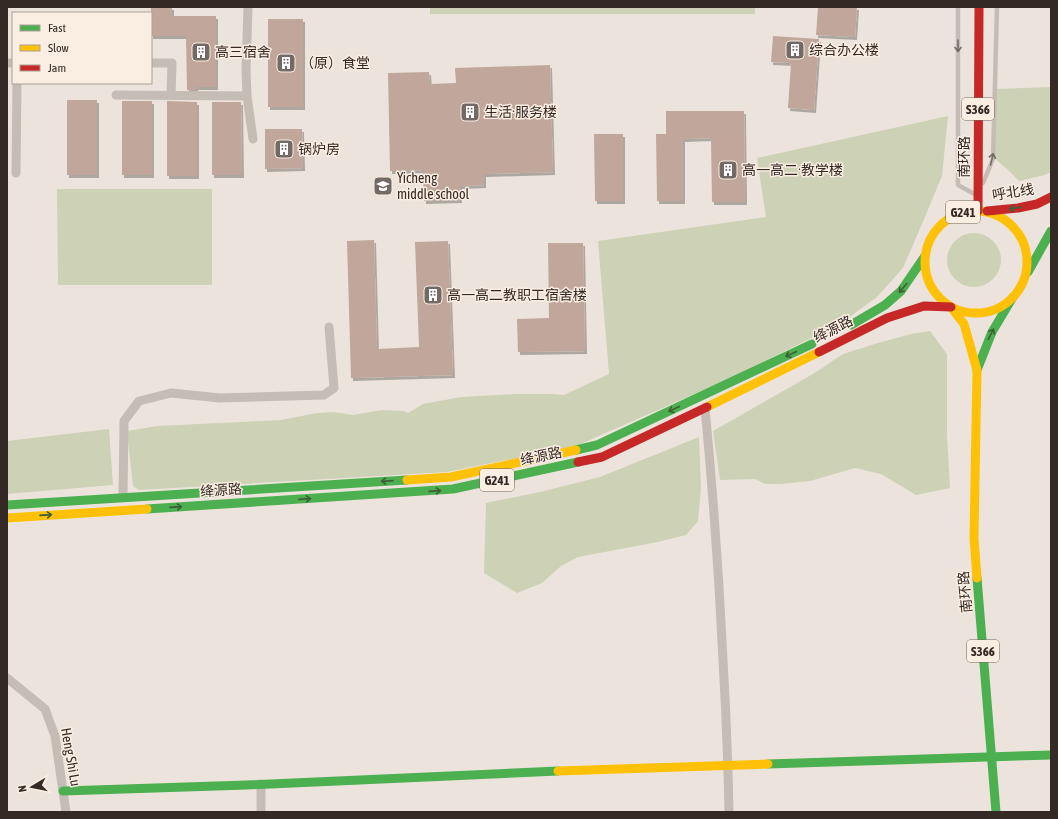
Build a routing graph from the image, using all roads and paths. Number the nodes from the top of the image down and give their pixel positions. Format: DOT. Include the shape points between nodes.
graph roads {
  1 [pos="248,7"];
  2 [pos="958,7"];
  3 [pos="979,7"];
  4 [pos="997,7"];
  5 [pos="152,63"];
  6 [pos="17,84"];
  7 [pos="116,95"];
  8 [pos="171,95"];
  9 [pos="247,96"];
  10 [pos="253,139"];
  11 [pos="16,173"];
  12 [pos="978,196"];
  13 [pos="1051,197"];
  14 [pos="978,211"];
  15 [pos="1051,231"];
  16 [pos="925,256"];
  17 [pos="1021,284"];
  18 [pos="1013,297"];
  19 [pos="951,307"];
  20 [pos="329,327"];
  21 [pos="843,330"];
  22 [pos="823,339"];
  23 [pos="977,370"];
  24 [pos="705,408"];
  25 [pos="123,497"];
  26 [pos="7,505"];
  27 [pos="7,518"];
  28 [pos="7,678"];
  29 [pos="1048,755"];
  30 [pos="728,766"];
  31 [pos="260,784"];
  32 [pos="63,791"];
  33 [pos="66,812"];
  34 [pos="261,812"];
  35 [pos="729,812"];
  36 [pos="996,812"];
  1 -- 9 [label="street"];
  2 -- 12 [label="lane, one-way" via="958,185"];
  3 -- 12 [label="main road, 南环路 / S366"];
  12 -- 4 [label="lane, one-way" via="994,159"];
  5 -- 8 [label="street" via="172,63"];
  6 -- 11 [label="street"];
  7 -- 8 [label="street"];
  8 -- 9 [label="street"];
  9 -- 10 [label="street"];
  12 -- 14 [label="main road, 南环路 / S366"];
  13 -- 14 [label="main road, 呼北线 / G241, one-way" via="1037,204 1018,208"];
  14 -- 16 [label="main road, 呼北线 / G241" via="956,214 944,221 928,243"];
  14 -- 17 [label="main road, 呼北线 / G241" via="992,213 1004,219 1022,241 1026,255 1026,270"];
  15 -- 17 [label="main road, 呼北线 / G241"];
  16 -- 19 [label="main road, 呼北线 / G241" via="925,270 932,288"];
  16 -- 21 [label="main road, 绛源路 / G241, one-way" via="901,291"];
  17 -- 18 [label="main road, 呼北线 / G241"];
  18 -- 19 [label="main road, 呼北线 / G241" via="988,311 974,313"];
  23 -- 18 [label="main road, 南环路, one-way" via="995,324"];
  19 -- 23 [label="main road, 南环路 / S366" via="964,324"];
  19 -- 24 [label="main road, 绛源路 / G241" via="924,306 887,318"];
  20 -- 25 [label="street" via="334,388 324,395 220,398 172,393 139,401 124,421"];
  22 -- 25 [label="main road, 绛源路 / G241, one-way" via="597,445 451,476"];
  23 -- 36 [label="main road, 南环路 / S366" via="974,538"];
  27 -- 24 [label="main road, 绛源路 / G241, one-way" via="453,489 602,457"];
  24 -- 30 [label="street" via="713,490"];
  25 -- 26 [label="main road, 绛源路 / G241"];
  28 -- 32 [label="street, Heng Shi Lu" via="46,709 55,736"];
  29 -- 30 [label="main road"];
  30 -- 31 [label="main road"];
  30 -- 35 [label="street"];
  31 -- 32 [label="main road"];
  31 -- 34 [label="street"];
  32 -- 33 [label="street, Heng Shi Lu"];
}
